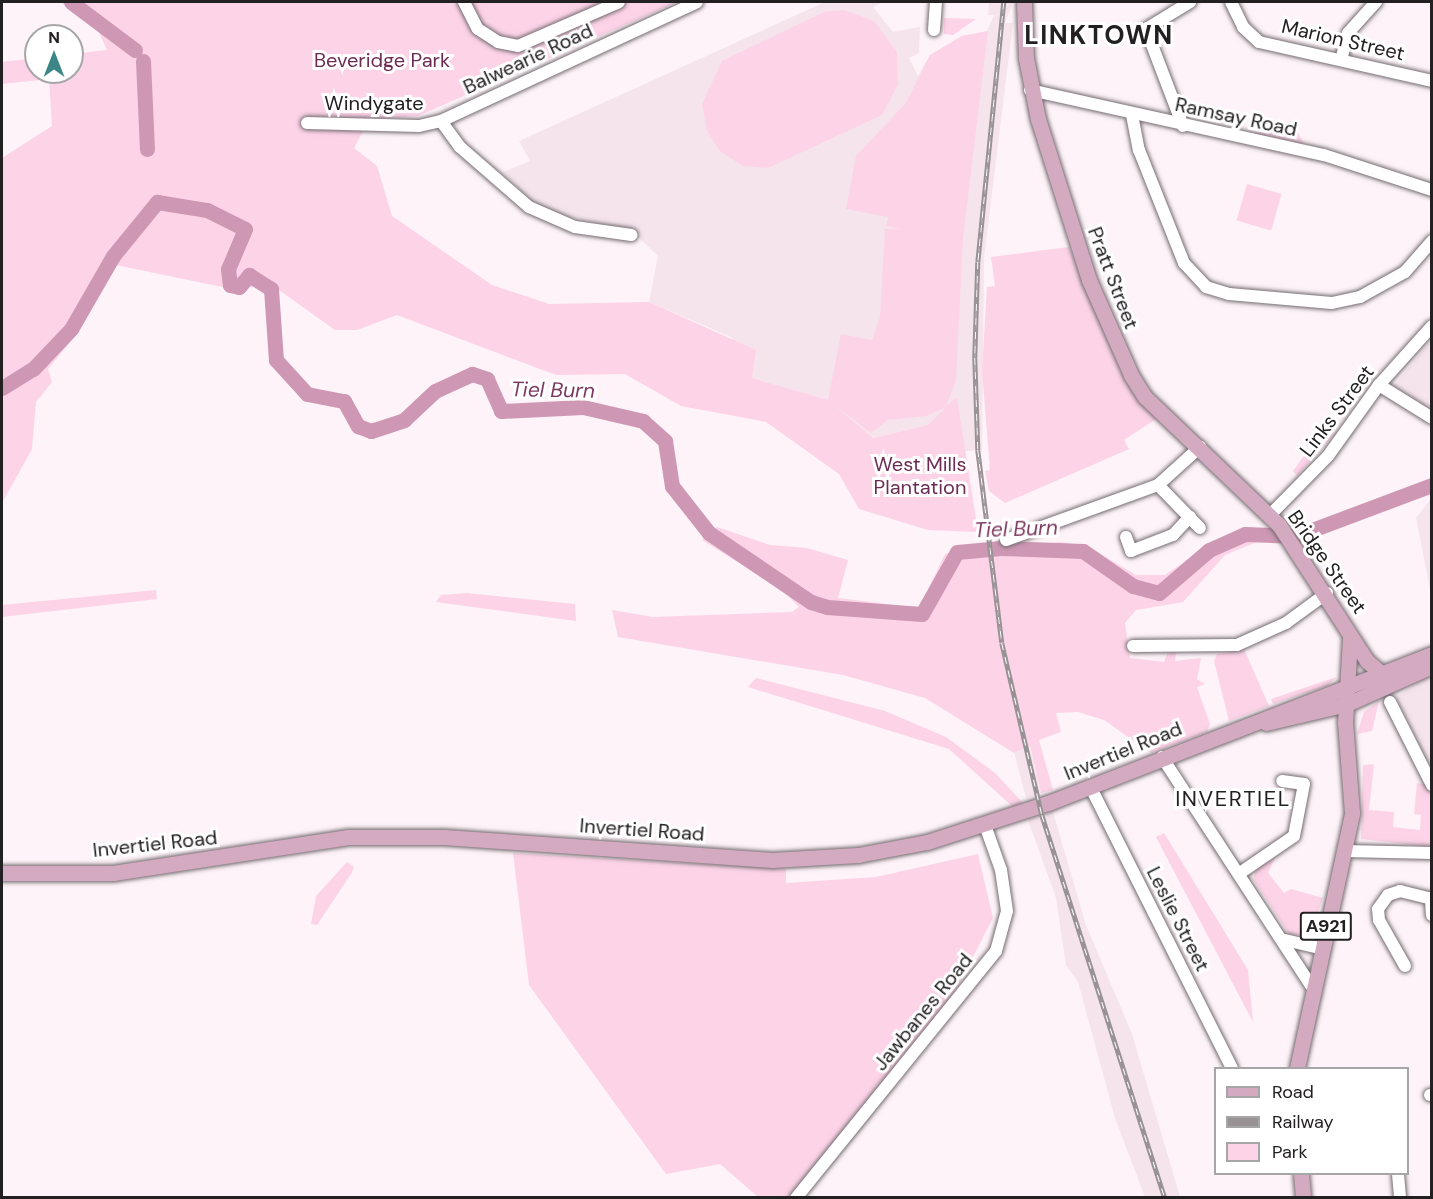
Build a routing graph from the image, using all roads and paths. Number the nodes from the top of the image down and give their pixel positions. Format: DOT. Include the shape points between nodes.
graph roads {
  1 [pos="464,2"];
  2 [pos="619,2"];
  3 [pos="697,2"];
  4 [pos="936,2"];
  5 [pos="1024,2"];
  6 [pos="1190,2"];
  7 [pos="1231,2"];
  8 [pos="1377,2"];
  9 [pos="934,30"];
  10 [pos="1341,60"];
  11 [pos="1431,81"];
  12 [pos="1030,90"];
  13 [pos="1132,115"];
  14 [pos="441,121"];
  15 [pos="307,123"];
  16 [pos="1183,126"];
  17 [pos="1431,190"];
  18 [pos="631,235"];
  19 [pos="1431,240"];
  20 [pos="1431,326"];
  21 [pos="1379,385"];
  22 [pos="1431,417"];
  23 [pos="1200,447"];
  24 [pos="1158,484"];
  25 [pos="1190,517"];
  26 [pos="1274,520"];
  27 [pos="1200,528"];
  28 [pos="1126,537"];
  29 [pos="1006,540"];
  30 [pos="1327,593"];
  31 [pos="1349,632"];
  32 [pos="1132,646"];
  33 [pos="1431,654"];
  34 [pos="1431,666"];
  35 [pos="1382,674"];
  36 [pos="1349,687"];
  37 [pos="1327,697"];
  38 [pos="1383,697"];
  39 [pos="1347,704"];
  40 [pos="1260,722"];
  41 [pos="1162,757"];
  42 [pos="1282,781"];
  43 [pos="1431,785"];
  44 [pos="1089,786"];
  45 [pos="985,825"];
  46 [pos="1345,851"];
  47 [pos="1431,853"];
  48 [pos="2,873"];
  49 [pos="1240,873"];
  50 [pos="1431,899"];
  51 [pos="1431,915"];
  52 [pos="1285,940"];
  53 [pos="1321,948"];
  54 [pos="1405,966"];
  55 [pos="1311,986"];
  56 [pos="1231,1067"];
  57 [pos="1297,1067"];
  58 [pos="1301,1175"];
  59 [pos="1398,1175"];
  60 [pos="796,1197"];
  61 [pos="1303,1197"];
  62 [pos="1400,1197"];
  1 -- 2 [label="street" via="478,29 498,42 518,46"];
  3 -- 14 [label="street, Balwearie Road"];
  4 -- 9 [label="street"];
  5 -- 12 [label="main road, Pratt Street"];
  6 -- 16 [label="street" via="1146,29"];
  7 -- 10 [label="street, Marion Street" via="1243,27 1259,42"];
  8 -- 10 [label="street" via="1348,33"];
  10 -- 11 [label="street, Marion Street"];
  12 -- 13 [label="street, Ramsay Road"];
  12 -- 23 [label="main road, Pratt Street" via="1074,237 1115,343 1145,397"];
  13 -- 16 [label="street, Ramsay Road"];
  13 -- 19 [label="street" via="1139,150 1184,263 1206,287 1229,294 1332,303 1360,297 1405,272"];
  14 -- 15 [label="street, Windygate" via="419,126"];
  14 -- 18 [label="street" via="460,147 529,207 575,227"];
  16 -- 17 [label="street, Ramsay Road" via="1352,162"];
  20 -- 21 [label="street, Links Street"];
  21 -- 22 [label="street"];
  21 -- 26 [label="street, Links Street" via="1328,456"];
  23 -- 24 [label="street"];
  23 -- 26 [label="main road, Pratt Street"];
  24 -- 25 [label="street"];
  24 -- 29 [label="street"];
  25 -- 27 [label="street"];
  25 -- 28 [label="street" via="1173,535 1131,551"];
  26 -- 30 [label="main road, Bridge Street"];
  30 -- 31 [label="main road, Bridge Street"];
  30 -- 32 [label="street" via="1286,622 1237,645 1180,649"];
  31 -- 35 [label="main road, Bridge Street"];
  31 -- 36 [label="main road, Bridge Street"];
  33 -- 35 [label="main road, Invertiel Road"];
  34 -- 38 [label="main road, Invertiel Road"];
  35 -- 36 [label="main road, Invertiel Road"];
  36 -- 37 [label="main road, Invertiel Road"];
  36 -- 38 [label="main road"];
  36 -- 39 [label="main road, A921"];
  37 -- 39 [label="main road"];
  37 -- 40 [label="main road, Invertiel Road"];
  38 -- 39 [label="main road, Invertiel Road"];
  38 -- 43 [label="street"];
  39 -- 40 [label="main road, Invertiel Road"];
  39 -- 46 [label="main road, A921" via="1353,796"];
  40 -- 41 [label="main road, Invertiel Road"];
  41 -- 44 [label="main road, Invertiel Road"];
  41 -- 49 [label="street"];
  42 -- 49 [label="street" via="1304,784 1294,836"];
  44 -- 45 [label="main road, Invertiel Road"];
  44 -- 56 [label="street, Leslie Street"];
  45 -- 48 [label="main road, Invertiel Road" via="858,855 772,860 444,837 348,837 170,867"];
  45 -- 60 [label="street, Jawbanes Road" via="1001,870 1007,911 996,951"];
  46 -- 47 [label="street"];
  46 -- 53 [label="main road, A921"];
  49 -- 52 [label="street"];
  50 -- 51 [label="street"];
  50 -- 54 [label="street" via="1400,891 1388,895 1378,909 1379,920"];
  52 -- 53 [label="street"];
  52 -- 55 [label="street"];
  53 -- 55 [label="main road, A921"];
  55 -- 57 [label="main road, A921"];
  58 -- 61 [label="main road"];
  59 -- 62 [label="street"];
}
